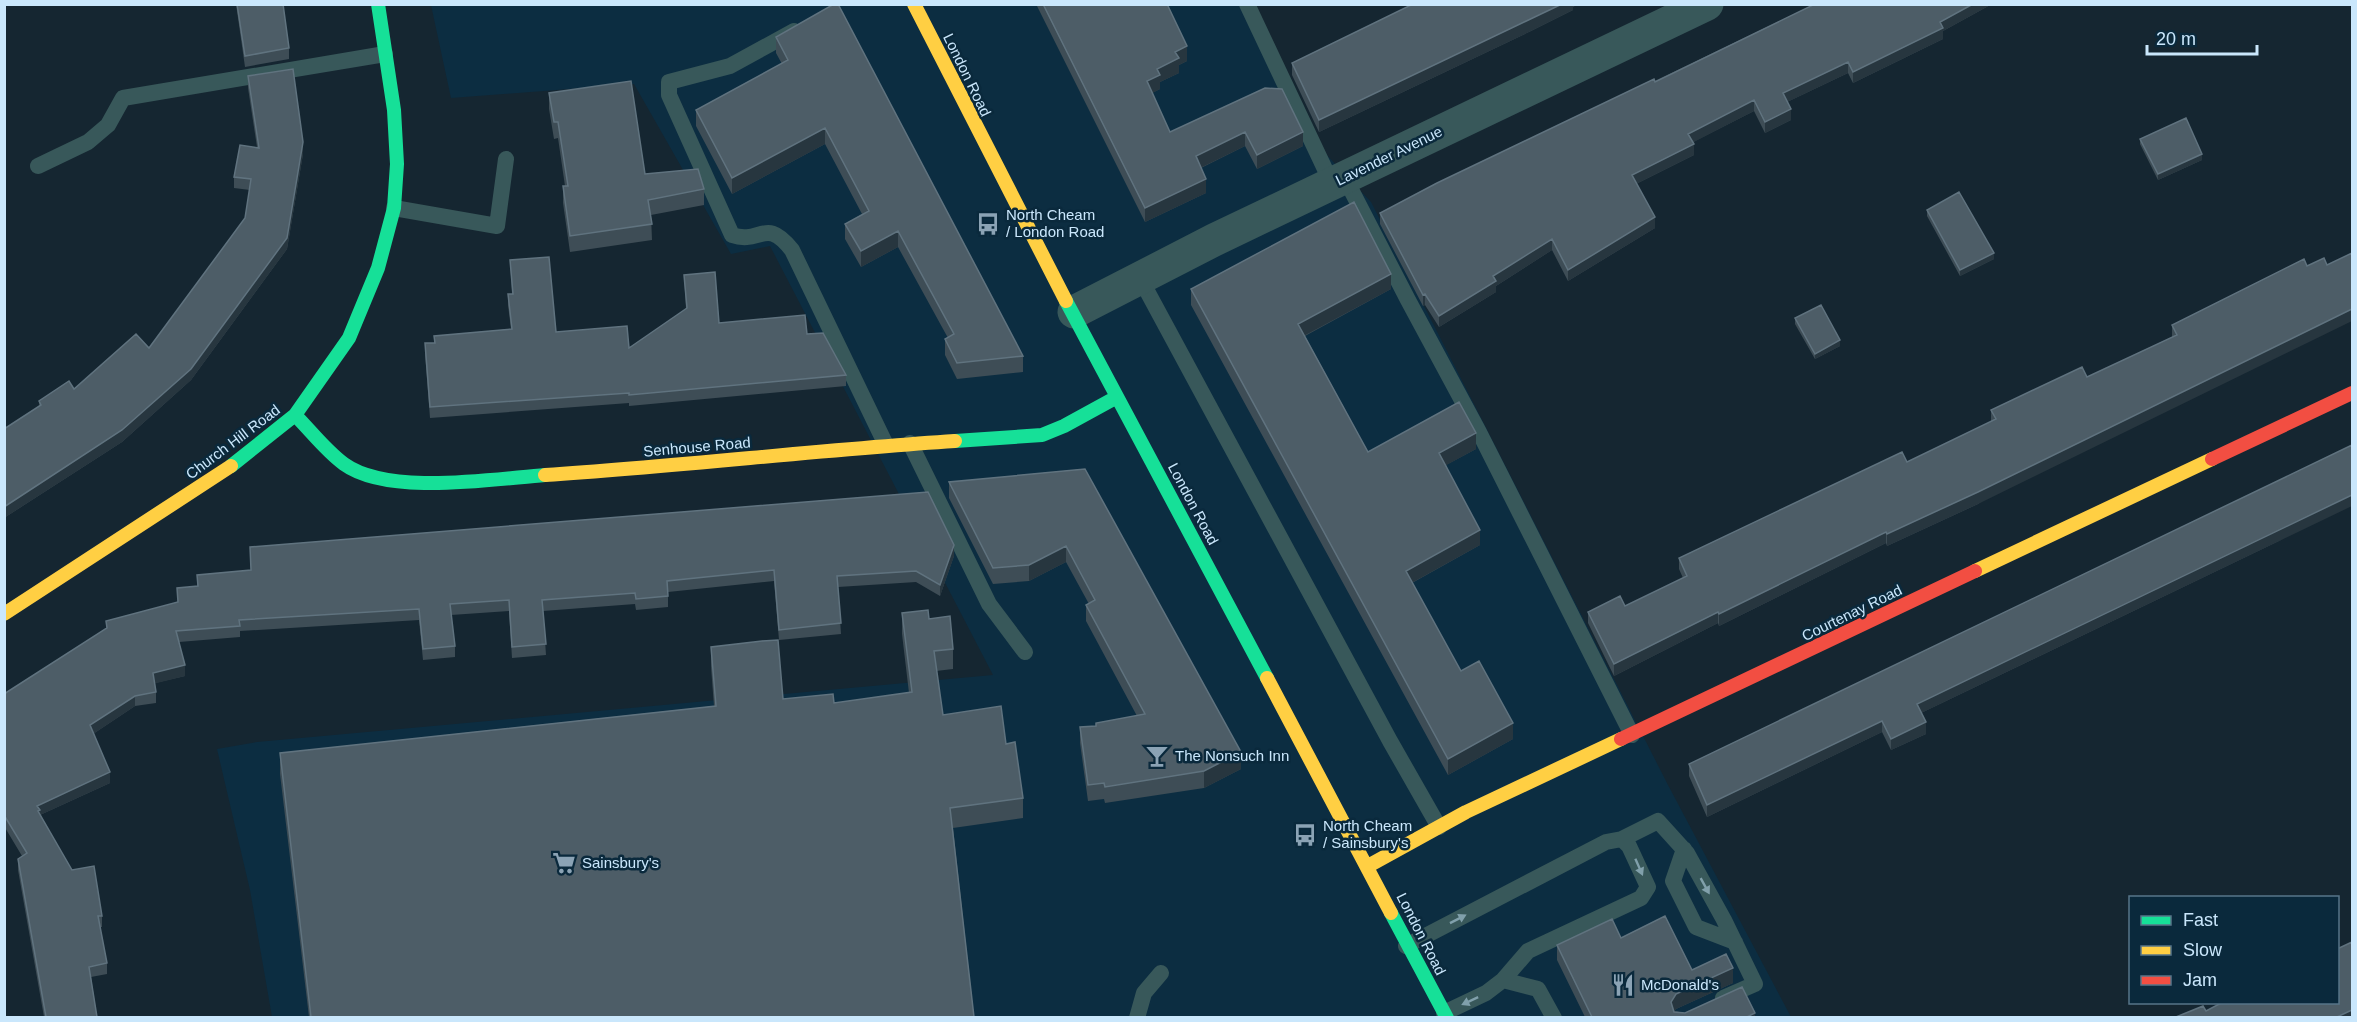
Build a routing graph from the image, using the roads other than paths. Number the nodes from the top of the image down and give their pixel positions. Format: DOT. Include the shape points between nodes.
graph roads {
  1 [pos="378,4"];
  2 [pos="914,4"];
  3 [pos="1246,4"];
  4 [pos="1707,4"];
  5 [pos="811,21"];
  6 [pos="385,54"];
  7 [pos="506,159"];
  8 [pos="38,166"];
  9 [pos="1339,181"];
  10 [pos="393,208"];
  11 [pos="1140,278"];
  12 [pos="1074,312"];
  13 [pos="2352,393"];
  14 [pos="1117,397"];
  15 [pos="295,415"];
  16 [pos="910,444"];
  17 [pos="886,445"];
  18 [pos="4,614"];
  19 [pos="1025,652"];
  20 [pos="1632,735"];
  21 [pos="1439,827"];
  22 [pos="1622,839"];
  23 [pos="1684,849"];
  24 [pos="1368,866"];
  25 [pos="1735,942"];
  26 [pos="1407,946"];
  27 [pos="1161,973"];
  28 [pos="1503,980"];
  29 [pos="1713,1003"];
  30 [pos="1445,1015"];
  31 [pos="1137,1017"];
  32 [pos="1554,1017"];
  1 -- 6 [label="main road, Church Hill Road"];
  2 -- 12 [label="main road, London Road"];
  3 -- 9 [label="lane"];
  4 -- 9 [label="street, Lavender Avenue"];
  5 -- 17 [label="lane" via="730,66 669,82 669,95 732,235 740,238 771,231 792,250"];
  6 -- 8 [label="lane" via="123,98 108,125 88,142"];
  6 -- 10 [label="main road, Church Hill Road" via="395,121"];
  7 -- 10 [label="lane" via="497,226"];
  9 -- 11 [label="street, Lavender Avenue"];
  9 -- 20 [label="lane" via="1479,432"];
  10 -- 15 [label="main road, Church Hill Road" via="378,268 349,338"];
  11 -- 12 [label="street, Lavender Avenue"];
  11 -- 21 [label="lane"];
  12 -- 14 [label="main road, London Road"];
  13 -- 20 [label="main road, Courtenay Road"];
  14 -- 16 [label="main road, Senhouse Road" via="1042,435"];
  14 -- 24 [label="main road, London Road"];
  15 -- 17 [label="main road, Senhouse Road" via="345,465 381,480 427,483 670,467"];
  15 -- 18 [label="main road, Church Hill Road" via="239,461"];
  16 -- 17 [label="main road, Senhouse Road"];
  16 -- 19 [label="lane" via="989,604"];
  20 -- 21 [label="main road, Courtenay Road"];
  21 -- 24 [label="main road, Courtenay Road"];
  22 -- 23 [label="lane" via="1658,821"];
  26 -- 22 [label="lane, one-way" via="1605,842"];
  22 -- 28 [label="lane, one-way" via="1648,887 1641,898 1528,951"];
  23 -- 25 [label="lane, one-way"];
  23 -- 25 [label="lane" via="1673,881 1696,927"];
  24 -- 26 [label="main road, London Road"];
  25 -- 29 [label="lane" via="1755,984"];
  26 -- 30 [label="main road, London Road"];
  27 -- 31 [label="lane" via="1144,993"];
  28 -- 30 [label="lane, one-way"];
  28 -- 32 [label="lane" via="1538,989"];
}
